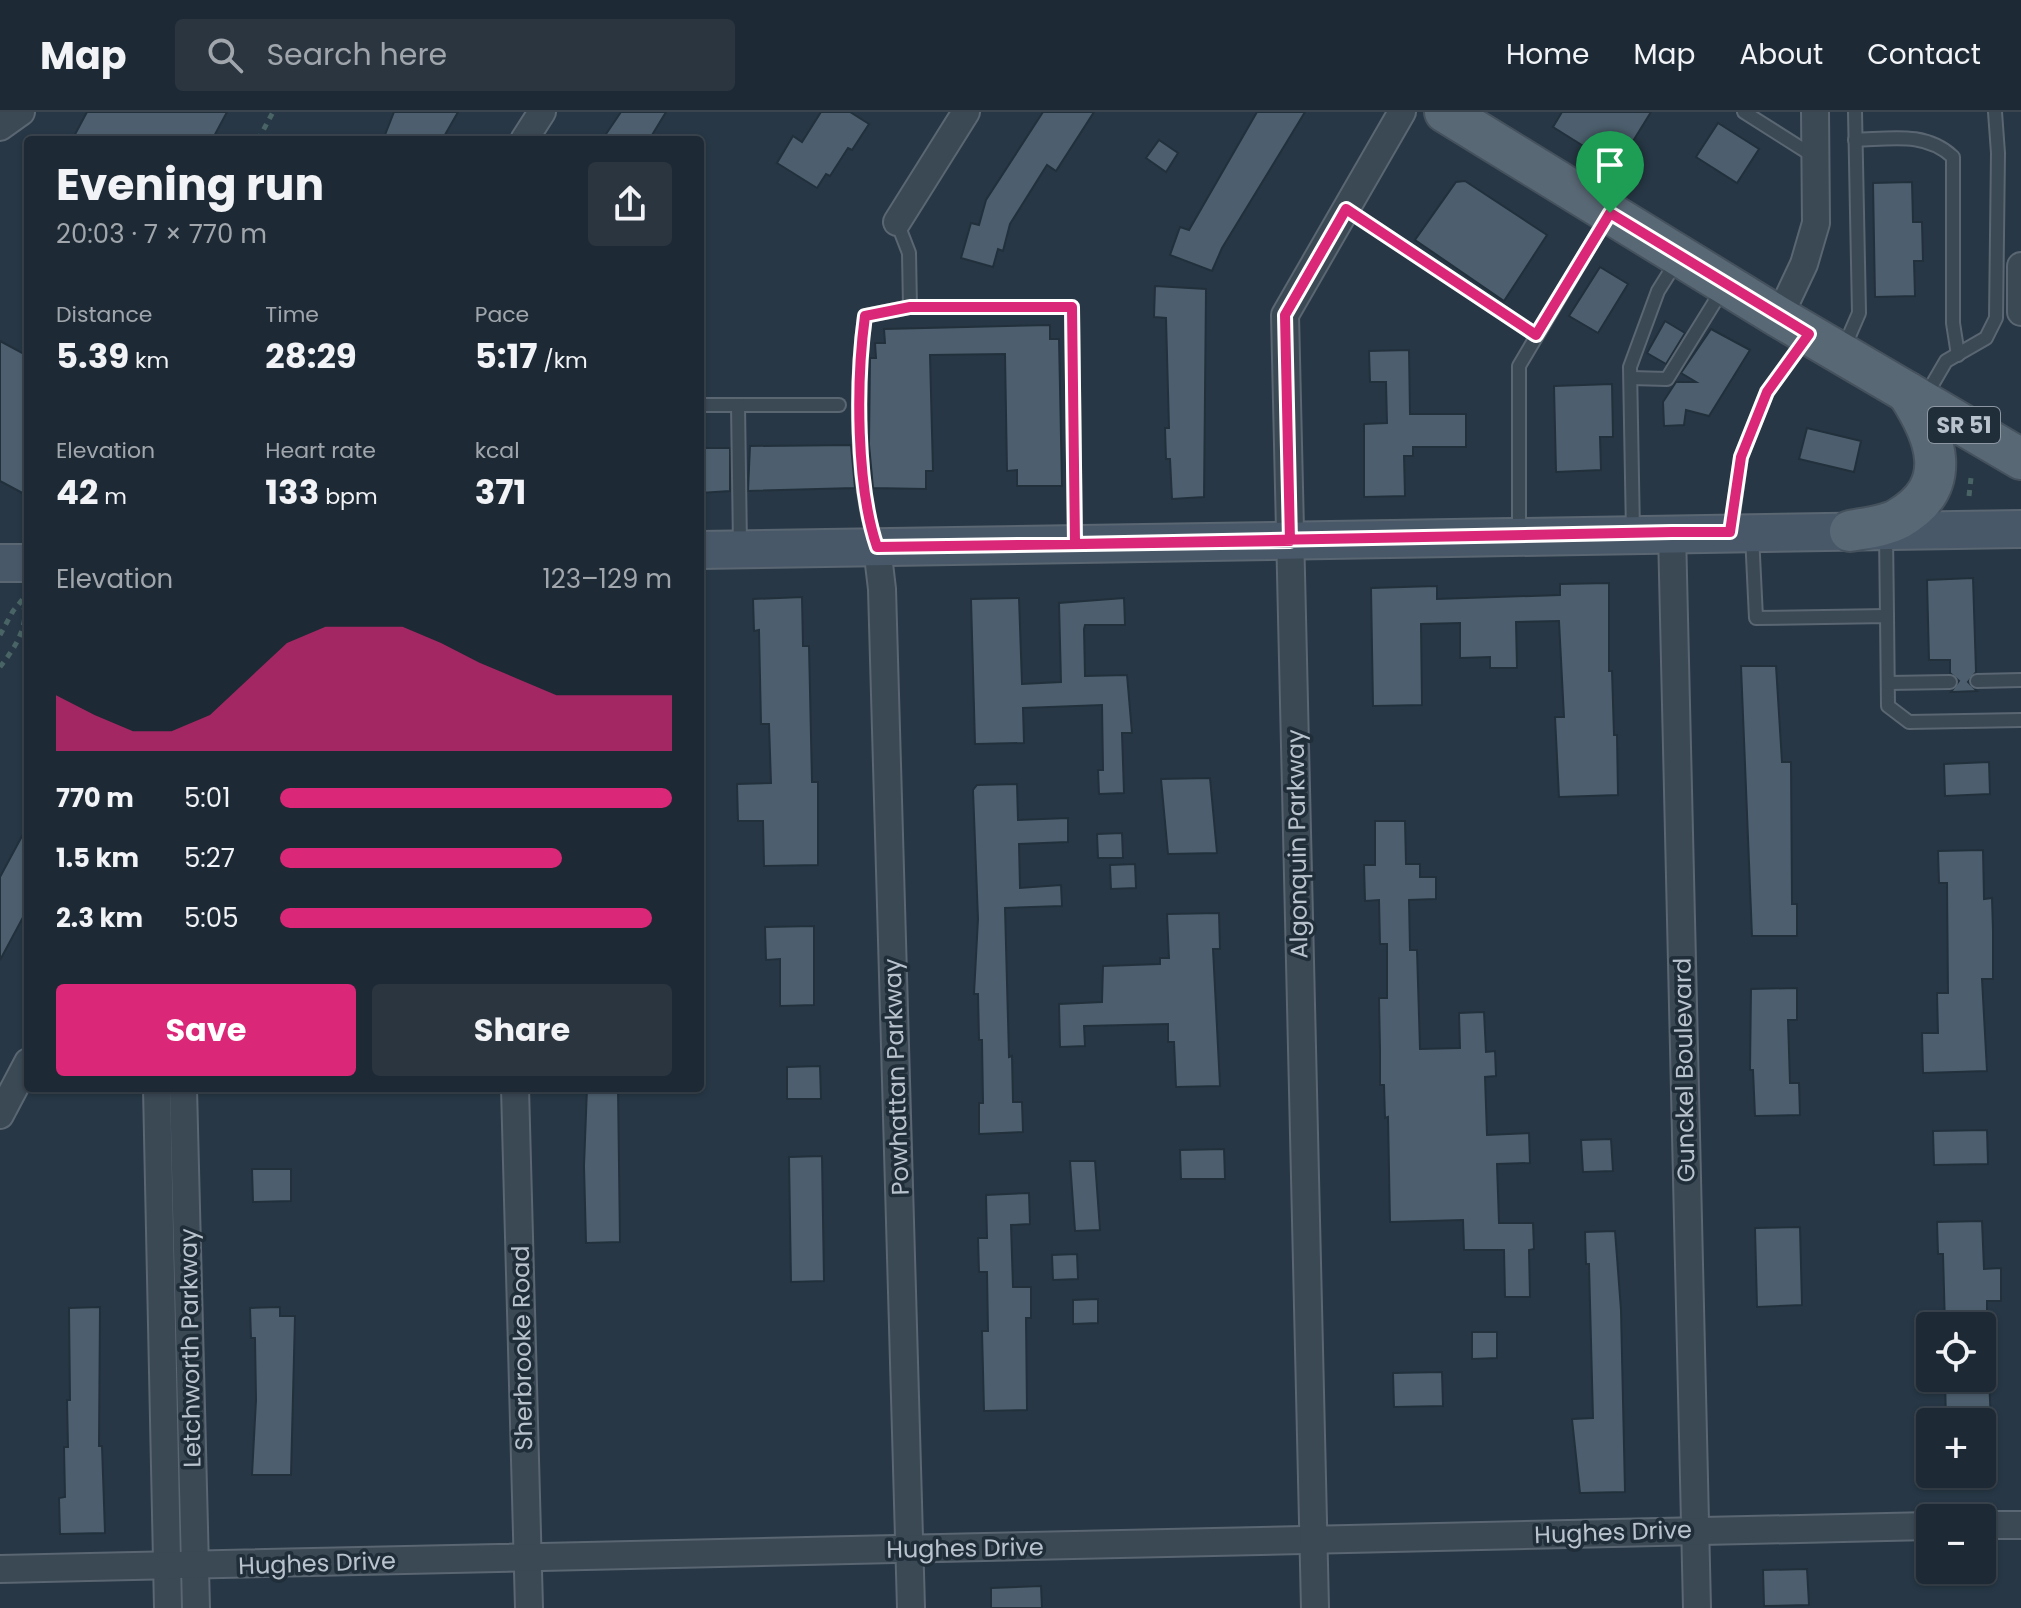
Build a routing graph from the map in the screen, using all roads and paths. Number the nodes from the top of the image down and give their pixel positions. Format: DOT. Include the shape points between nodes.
graph roads {
  1 [pos="21,112"];
  2 [pos="273,112"];
  3 [pos="542,112"];
  4 [pos="966,112"];
  5 [pos="1402,112"];
  6 [pos="1445,112"];
  7 [pos="1744,112"];
  8 [pos="1815,112"];
  9 [pos="1855,112"];
  10 [pos="1995,112"];
  11 [pos="0,127"];
  12 [pos="260,136"];
  13 [pos="527,136"];
  14 [pos="1855,140"];
  15 [pos="1815,157"];
  16 [pos="1346,209"];
  17 [pos="1610,213"];
  18 [pos="897,222"];
  19 [pos="1680,256"];
  20 [pos="2021,266"];
  21 [pos="1725,284"];
  22 [pos="910,307"];
  23 [pos="2021,312"];
  24 [pos="1536,335"];
  25 [pos="1810,335"];
  26 [pos="1958,355"];
  27 [pos="1631,378"];
  28 [pos="1915,396"];
  29 [pos="704,405"];
  30 [pos="738,405"];
  31 [pos="839,405"];
  32 [pos="2021,459"];
  33 [pos="1971,478"];
  34 [pos="1969,496"];
  35 [pos="2021,529"];
  36 [pos="1868,531"];
  37 [pos="1672,532"];
  38 [pos="1741,532"];
  39 [pos="1633,533"];
  40 [pos="1519,536"];
  41 [pos="1290,541"];
  42 [pos="1075,544"];
  43 [pos="877,547"];
  44 [pos="704,550"];
  45 [pos="740,550"];
  46 [pos="0,563"];
  47 [pos="24,563"];
  48 [pos="23,603"];
  49 [pos="24,606"];
  50 [pos="1887,616"];
  51 [pos="24,624"];
  52 [pos="0,635"];
  53 [pos="0,667"];
  54 [pos="2021,680"];
  55 [pos="1977,681"];
  56 [pos="1950,682"];
  57 [pos="1888,683"];
  58 [pos="2021,720"];
  59 [pos="24,1070"];
  60 [pos="157,1092"];
  61 [pos="183,1092"];
  62 [pos="515,1092"];
  63 [pos="0,1115"];
  64 [pos="1996,1525"];
  65 [pos="2021,1525"];
  66 [pos="1916,1526"];
  67 [pos="1695,1529"];
  68 [pos="1314,1542"];
  69 [pos="909,1548"];
  70 [pos="527,1557"];
  71 [pos="167,1566"];
  72 [pos="195,1566"];
  73 [pos="0,1569"];
  74 [pos="168,1608"];
  75 [pos="196,1608"];
  76 [pos="529,1608"];
  77 [pos="911,1608"];
  78 [pos="1315,1608"];
  79 [pos="1697,1608"];
  1 -- 11 [label="street"];
  2 -- 12 [label="path"];
  3 -- 13 [label="street"];
  4 -- 18 [label="street"];
  5 -- 16 [label="street, Algonquin Parkway"];
  6 -- 17 [label="main road, SR 51"];
  7 -- 15 [label="lane"];
  8 -- 15 [label="street"];
  9 -- 14 [label="lane"];
  10 -- 26 [label="lane" via="1996,318 1986,338"];
  14 -- 25 [label="lane" via="1859,313"];
  14 -- 26 [label="lane" via="1921,138 1953,157 1953,323"];
  15 -- 25 [label="street" via="1816,223 1804,264"];
  16 -- 24 [label="lane"];
  16 -- 41 [label="street, Algonquin Parkway" via="1285,315"];
  17 -- 19 [label="main road, SR 51"];
  17 -- 24 [label="lane"];
  18 -- 22 [label="lane" via="909,253"];
  19 -- 21 [label="main road, SR 51"];
  19 -- 27 [label="lane" via="1658,291 1635,350"];
  20 -- 23 [label="street"];
  21 -- 25 [label="main road, SR 51"];
  21 -- 27 [label="lane" via="1667,379"];
  22 -- 42 [label="lane" via="1072,307"];
  22 -- 43 [label="lane" via="865,316 863,327 865,513"];
  24 -- 40 [label="lane" via="1519,366"];
  25 -- 28 [label="main road, SR 51"];
  25 -- 38 [label="lane" via="1767,392 1741,457"];
  26 -- 28 [label="lane"];
  27 -- 39 [label="lane"];
  28 -- 32 [label="main road, SR 51"];
  28 -- 36 [label="main road" via="1936,456 1934,478 1917,505"];
  29 -- 30 [label="lane"];
  30 -- 31 [label="lane"];
  30 -- 45 [label="lane"];
  33 -- 34 [label="path"];
  35 -- 36 [label="main road"];
  36 -- 38 [label="main road"];
  36 -- 50 [label="lane"];
  37 -- 38 [label="main road"];
  37 -- 39 [label="main road"];
  37 -- 67 [label="street, Gunckel Boulevard"];
  38 -- 50 [label="lane" via="1756,618"];
  39 -- 40 [label="main road"];
  40 -- 41 [label="main road"];
  41 -- 42 [label="main road"];
  41 -- 68 [label="street, Algonquin Parkway"];
  42 -- 43 [label="main road"];
  43 -- 45 [label="main road"];
  43 -- 69 [label="street, Powhattan Parkway"];
  44 -- 45 [label="main road"];
  46 -- 47 [label="main road"];
  48 -- 49 [label="path"];
  48 -- 52 [label="path"];
  50 -- 57 [label="lane"];
  51 -- 53 [label="path"];
  54 -- 55 [label="lane"];
  56 -- 57 [label="lane"];
  57 -- 58 [label="lane" via="1888,706 1909,722"];
  59 -- 63 [label="street"];
  60 -- 71 [label="street, Letchworth Parkway"];
  61 -- 72 [label="street, Letchworth Parkway"];
  62 -- 70 [label="street, Sherbrooke Road"];
  64 -- 65 [label="street"];
  66 -- 67 [label="street, Hughes Drive"];
  67 -- 68 [label="street, Hughes Drive"];
  67 -- 79 [label="street, Gunckel Boulevard"];
  68 -- 69 [label="street, Hughes Drive"];
  68 -- 78 [label="street, Algonquin Parkway"];
  69 -- 70 [label="street, Hughes Drive"];
  69 -- 77 [label="street, Powhattan Parkway"];
  70 -- 72 [label="street, Hughes Drive"];
  70 -- 76 [label="street, Sherbrooke Road"];
  71 -- 72 [label="street, Hughes Drive"];
  71 -- 73 [label="street, Hughes Drive"];
  71 -- 74 [label="street, Letchworth Parkway"];
  72 -- 75 [label="street, Letchworth Parkway"];
}
